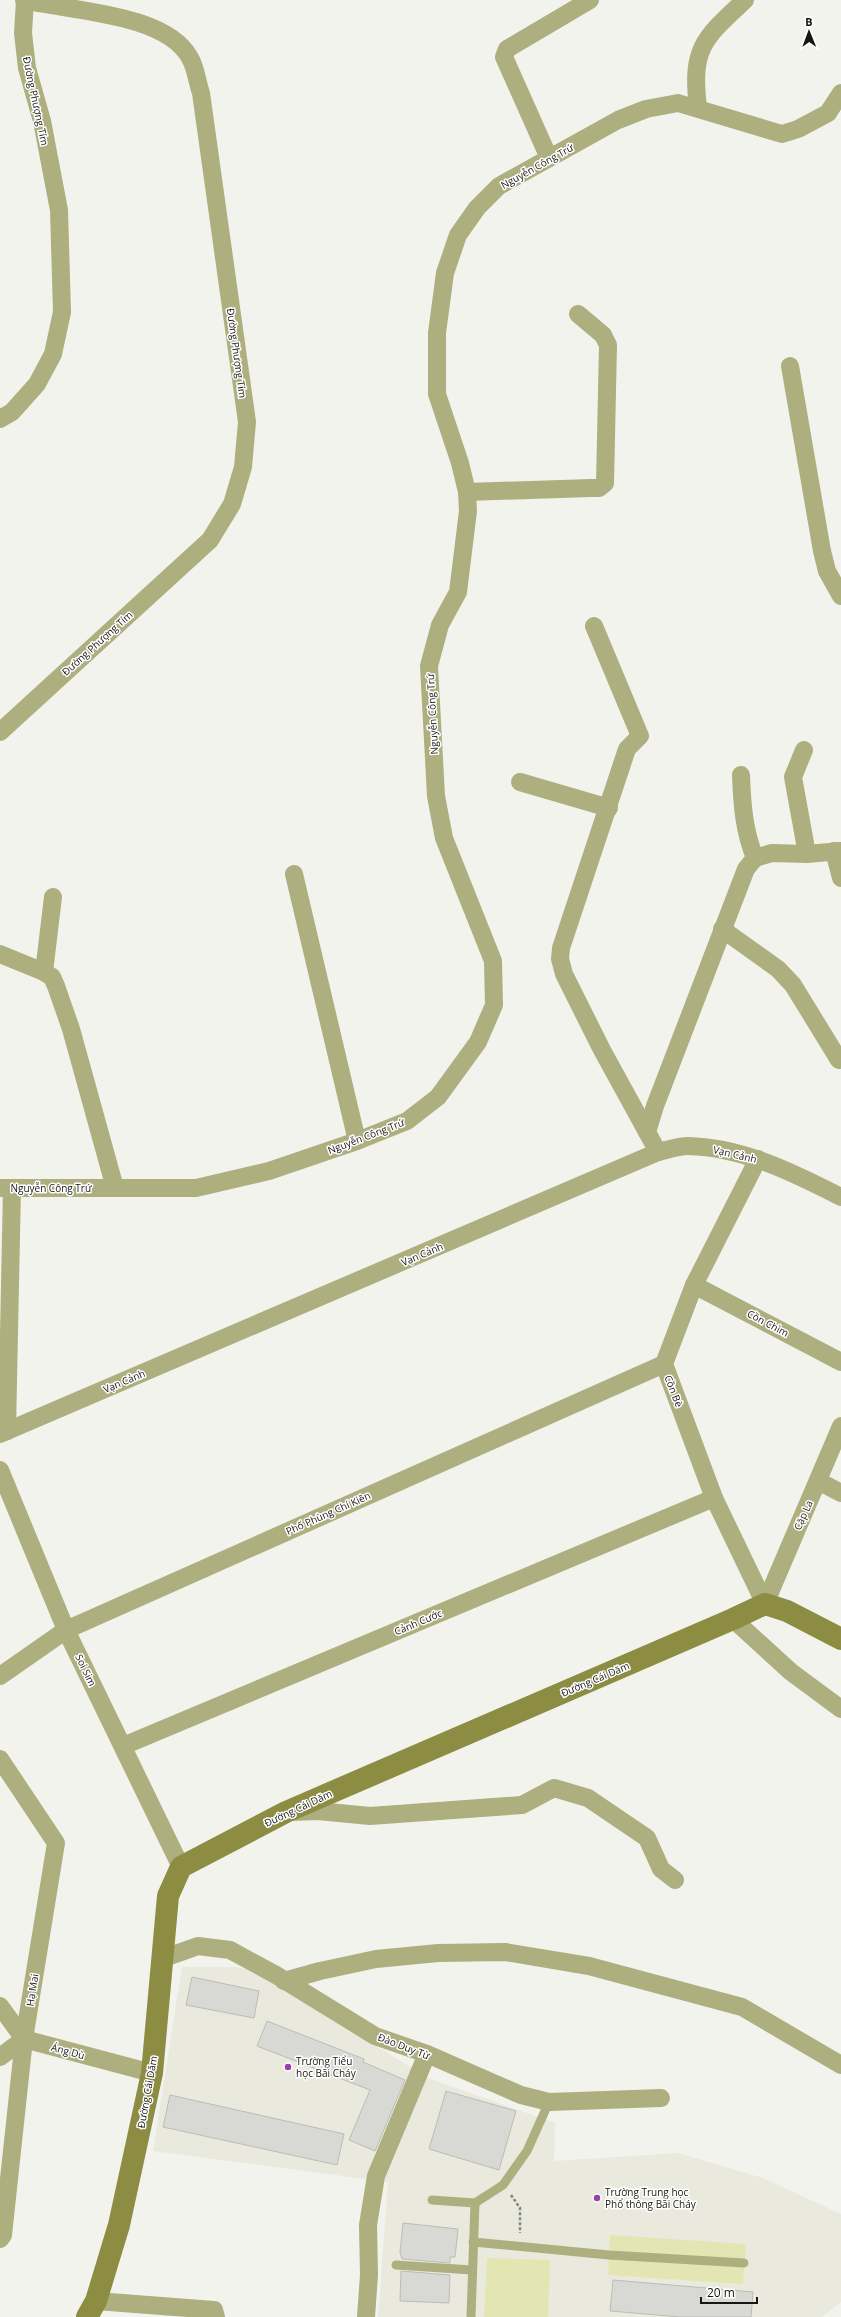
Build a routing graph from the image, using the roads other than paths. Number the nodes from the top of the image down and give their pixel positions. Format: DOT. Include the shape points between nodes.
graph roads {
  1 [pos="24,0"];
  2 [pos="590,0"];
  3 [pos="745,0"];
  4 [pos="841,93"];
  5 [pos="698,108"];
  6 [pos="549,158"];
  7 [pos="578,314"];
  8 [pos="790,366"];
  9 [pos="0,419"];
  10 [pos="467,492"];
  11 [pos="841,596"];
  12 [pos="594,626"];
  13 [pos="0,732"];
  14 [pos="804,750"];
  15 [pos="741,775"];
  16 [pos="520,782"];
  17 [pos="609,808"];
  18 [pos="837,851"];
  19 [pos="807,854"];
  20 [pos="755,858"];
  21 [pos="294,874"];
  22 [pos="841,878"];
  23 [pos="53,897"];
  24 [pos="722,929"];
  25 [pos="0,954"];
  26 [pos="44,972"];
  27 [pos="840,1060"];
  28 [pos="647,1132"];
  29 [pos="357,1141"];
  30 [pos="658,1152"];
  31 [pos="758,1159"];
  32 [pos="6,1188"];
  33 [pos="115,1188"];
  34 [pos="841,1197"];
  35 [pos="694,1285"];
  36 [pos="841,1362"];
  37 [pos="664,1364"];
  38 [pos="841,1426"];
  39 [pos="3,1433"];
  40 [pos="0,1470"];
  41 [pos="818,1481"];
  42 [pos="841,1494"];
  43 [pos="714,1498"];
  44 [pos="765,1604"];
  45 [pos="733,1620"];
  46 [pos="66,1630"];
  47 [pos="841,1639"];
  48 [pos="0,1676"];
  49 [pos="841,1709"];
  50 [pos="123,1746"];
  51 [pos="0,1759"];
  52 [pos="286,1812"];
  53 [pos="181,1867"];
  54 [pos="675,1880"];
  55 [pos="164,1958"];
  56 [pos="284,1981"];
  57 [pos="0,2006"];
  58 [pos="24,2039"];
  59 [pos="427,2054"];
  60 [pos="0,2057"];
  61 [pos="841,2065"];
  62 [pos="152,2073"];
  63 [pos="661,2098"];
  64 [pos="549,2102"];
  65 [pos="432,2200"];
  66 [pos="475,2203"];
  67 [pos="0,2239"];
  68 [pos="473,2242"];
  69 [pos="744,2263"];
  70 [pos="396,2265"];
  71 [pos="472,2270"];
  72 [pos="92,2309"];
  73 [pos="216,2317"];
  74 [pos="366,2317"];
  75 [pos="471,2317"];
  1 -- 9 [label="street, Đường Phượng Tím" via="23,33 27,68 42,121 59,210 62,312 53,354 37,384 12,412"];
  1 -- 13 [label="street, Đường Phượng Tím" via="135,20 173,40 190,58 201,93 246,422 243,466 232,504 210,540"];
  2 -- 6 [label="street" via="507,49 504,57"];
  3 -- 5 [label="street" via="717,26 704,43 696,63"];
  4 -- 5 [label="street, Nguyễn Công Trứ" via="828,113 798,129 782,134"];
  5 -- 6 [label="street, Nguyễn Công Trứ" via="678,103 646,109 618,120"];
  6 -- 10 [label="street, Nguyễn Công Trứ" via="499,186 477,208 458,235 445,272 437,332 437,394"];
  7 -- 10 [label="street" via="602,335 608,345 604,483 599,488"];
  8 -- 11 [label="street" via="822,550 827,571"];
  10 -- 29 [label="street, Nguyễn Công Trứ" via="468,511 458,592 440,624 429,666 436,796 444,838 493,961 494,1006 478,1042 438,1097 407,1121"];
  12 -- 17 [label="street" via="640,733 627,749"];
  14 -- 19 [label="street" via="793,777"];
  15 -- 20 [label="street" via="743,814"];
  16 -- 17 [label="street"];
  17 -- 28 [label="street" via="561,948 560,959 564,974"];
  18 -- 19 [label="street"];
  18 -- 22 [label="street"];
  19 -- 20 [label="street" via="772,853"];
  20 -- 24 [label="street" via="746,869"];
  21 -- 29 [label="street"];
  23 -- 26 [label="street"];
  24 -- 27 [label="street" via="778,969 793,985"];
  24 -- 28 [label="street"];
  25 -- 26 [label="street"];
  26 -- 33 [label="street" via="52,977 66,1015"];
  28 -- 30 [label="street"];
  29 -- 33 [label="street, Nguyễn Công Trứ" via="269,1171 196,1188"];
  30 -- 31 [label="street, Vạn Cảnh" via="687,1146 713,1148"];
  30 -- 39 [label="street, Vạn Cảnh"];
  31 -- 34 [label="street, Vạn Cảnh"];
  31 -- 35 [label="street, Cồn Bè"];
  32 -- 33 [label="street, Nguyễn Công Trứ"];
  32 -- 39 [label="street"];
  35 -- 36 [label="street, Cồn Chìm"];
  35 -- 37 [label="street, Cồn Bè"];
  37 -- 43 [label="street, Cồn Bè"];
  37 -- 46 [label="street, Phố Phùng Chí Kiên"];
  38 -- 41 [label="street, Cặp La"];
  40 -- 46 [label="street, Soi Sim"];
  41 -- 42 [label="street"];
  41 -- 44 [label="street, Cặp La"];
  43 -- 44 [label="street, Cồn Bè"];
  43 -- 50 [label="street, Cảnh Cước"];
  44 -- 45 [label="street, Đường Cái Dăm"];
  44 -- 47 [label="street" via="787,1611"];
  45 -- 49 [label="street" via="791,1672"];
  45 -- 52 [label="street, Đường Cái Dăm"];
  46 -- 48 [label="street, Phố Phùng Chí Kiên"];
  46 -- 50 [label="street, Soi Sim"];
  50 -- 53 [label="street, Soi Sim"];
  51 -- 58 [label="street, Hạ Mai" via="56,1843"];
  52 -- 53 [label="street, Đường Cái Dăm"];
  52 -- 54 [label="street" via="318,1811 370,1816 475,1810 522,1805 554,1788 588,1798 647,1838 661,1869"];
  53 -- 55 [label="street, Đường Cái Dăm" via="168,1896"];
  55 -- 56 [label="street, Đào Duy Từ" via="198,1946 230,1950"];
  55 -- 62 [label="street, Đường Cái Dăm"];
  56 -- 59 [label="street, Đào Duy Từ" via="375,2036"];
  56 -- 61 [label="street" via="376,1959 438,1953 504,1952 589,1966 742,2007"];
  57 -- 58 [label="street"];
  58 -- 60 [label="street"];
  58 -- 62 [label="street, Áng Dù"];
  58 -- 67 [label="street, Hạ Mai" via="3,2235"];
  59 -- 64 [label="street, Đào Duy Từ" via="521,2095"];
  59 -- 74 [label="street" via="376,2176 368,2225 369,2275"];
  62 -- 72 [label="street, Đường Cái Dăm" via="119,2225"];
  63 -- 64 [label="street, Đào Duy Từ"];
  64 -- 66 [label="lane" via="527,2150 503,2185"];
  65 -- 66 [label="lane"];
  66 -- 68 [label="lane"];
  68 -- 69 [label="lane" via="609,2255"];
  68 -- 71 [label="lane"];
  70 -- 71 [label="lane"];
  71 -- 75 [label="lane"];
  72 -- 73 [label="street" via="214,2310"];
}
